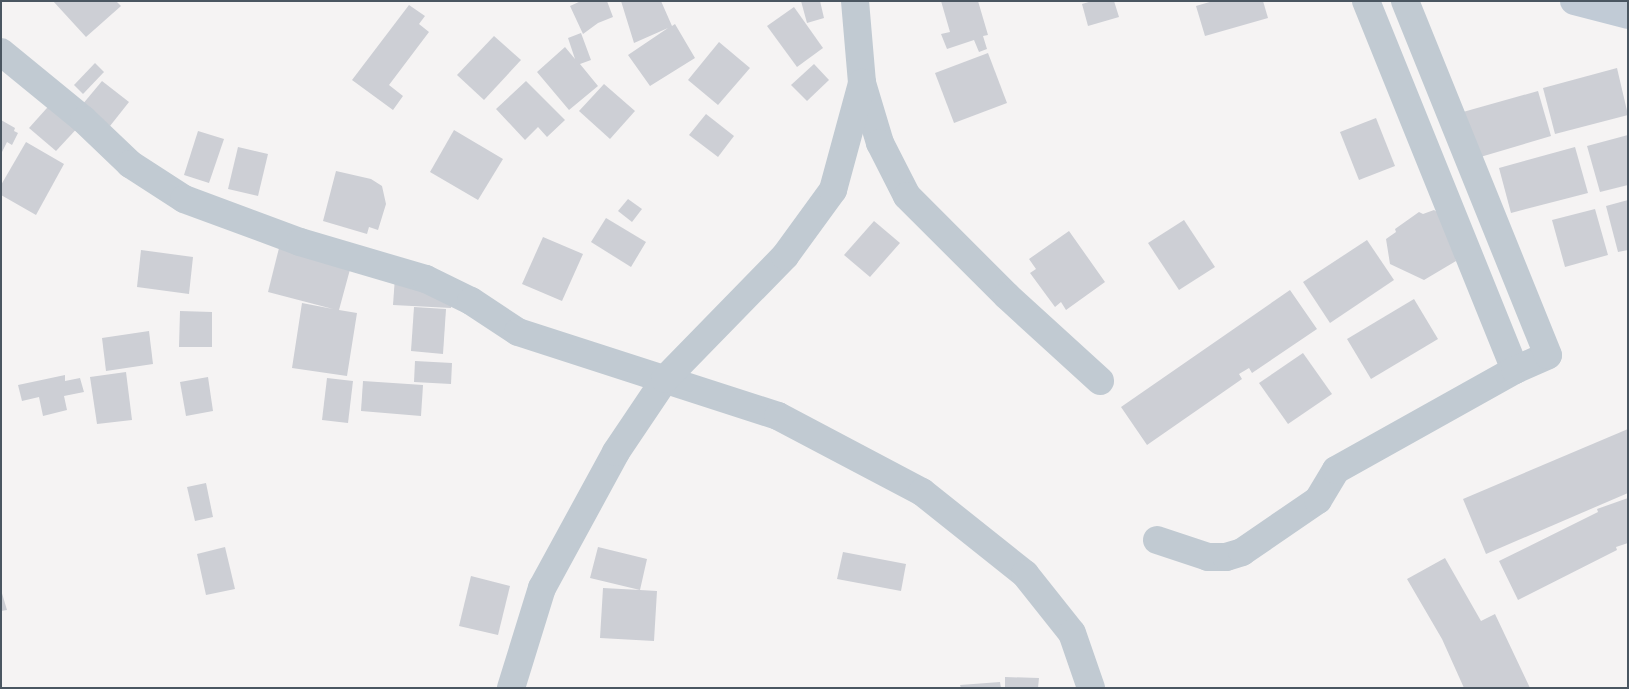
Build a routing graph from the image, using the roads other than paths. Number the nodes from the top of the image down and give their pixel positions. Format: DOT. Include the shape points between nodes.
graph roads {
  1 [pos="856,1"];
  2 [pos="1366,1"];
  3 [pos="1405,1"];
  4 [pos="1574,1"];
  5 [pos="1628,15"];
  6 [pos="1,52"];
  7 [pos="862,83"];
  8 [pos="1515,370"];
  9 [pos="665,379"];
  10 [pos="1100,381"];
  11 [pos="1157,540"];
  12 [pos="511,688"];
  13 [pos="1091,688"];
  1 -- 7 [label="street"];
  2 -- 8 [label="street"];
  3 -- 8 [label="street" via="1548,352 1546,357"];
  4 -- 5 [label="street"];
  6 -- 9 [label="street" via="84,120 130,164 184,199 300,242 426,279 471,301 518,332"];
  7 -- 9 [label="street" via="833,190 785,256"];
  7 -- 10 [label="street" via="880,143 907,196 1007,296"];
  8 -- 11 [label="street" via="1336,470 1318,500 1242,552 1208,558"];
  9 -- 12 [label="street" via="616,452 542,588"];
  9 -- 13 [label="street" via="778,416 922,492 1025,574 1072,633"];
}
